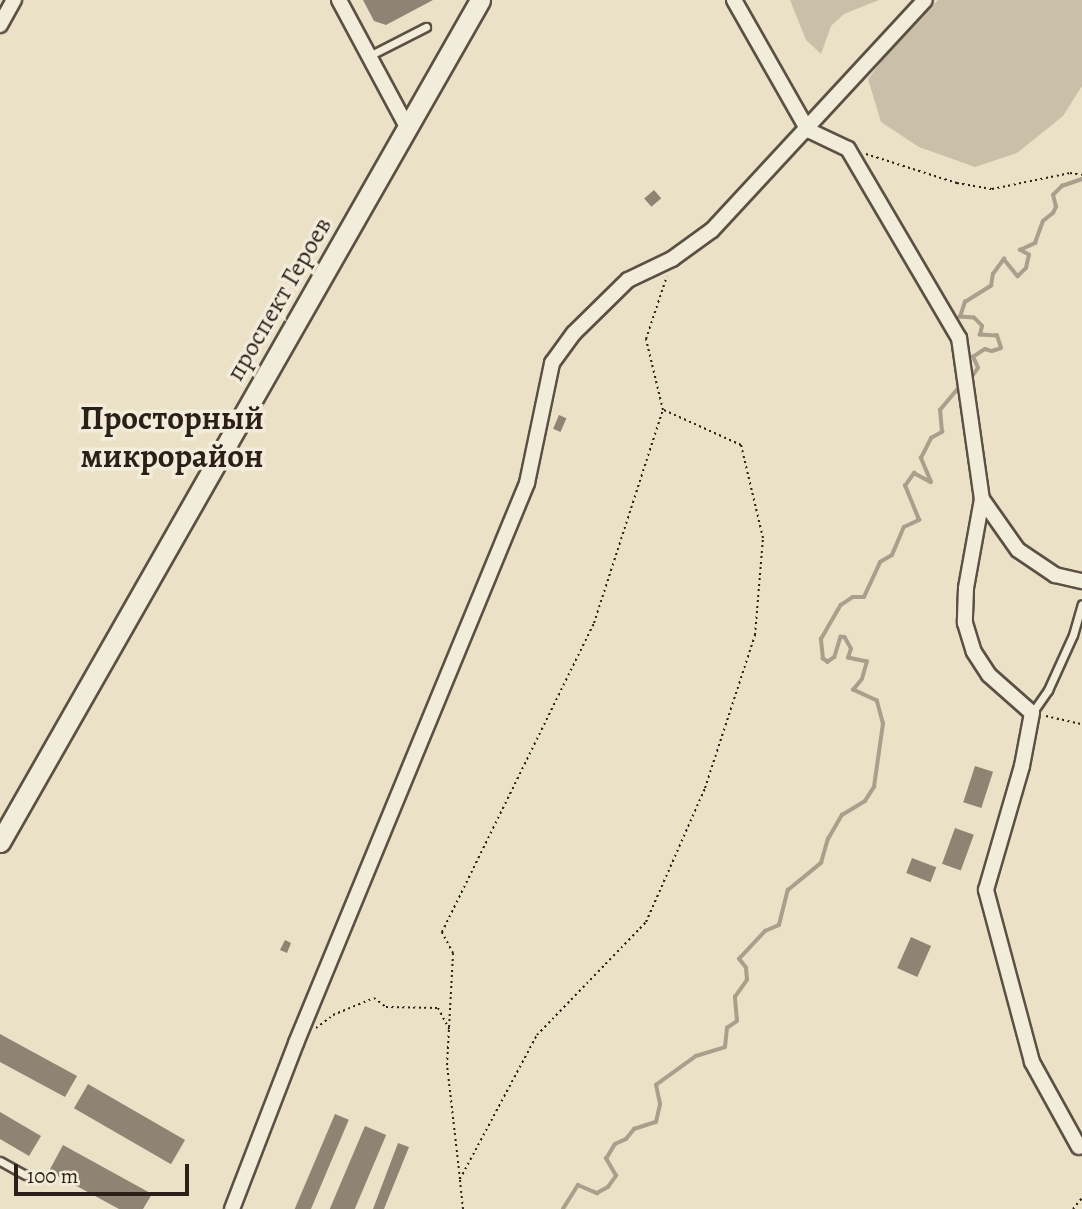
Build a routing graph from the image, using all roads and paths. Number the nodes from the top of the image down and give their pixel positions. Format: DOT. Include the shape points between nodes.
graph roads {
  1 [pos="14,0"];
  2 [pos="340,0"];
  3 [pos="480,0"];
  4 [pos="734,0"];
  5 [pos="925,0"];
  6 [pos="0,25"];
  7 [pos="426,27"];
  8 [pos="369,56"];
  9 [pos="407,127"];
  10 [pos="808,130"];
  11 [pos="848,149"];
  12 [pos="1082,175"];
  13 [pos="672,259"];
  14 [pos="663,410"];
  15 [pos="982,499"];
  16 [pos="1082,580"];
  17 [pos="1082,604"];
  18 [pos="1032,713"];
  19 [pos="1082,724"];
  20 [pos="3,830"];
  21 [pos="450,1029"];
  22 [pos="296,1043"];
  23 [pos="1079,1147"];
  24 [pos="0,1161"];
  25 [pos="24,1175"];
  26 [pos="460,1179"];
  27 [pos="1082,1198"];
  28 [pos="232,1209"];
  29 [pos="463,1209"];
  30 [pos="1073,1209"];
  1 -- 6 [label="street"];
  2 -- 8 [label="street"];
  3 -- 9 [label="street, проспект Героев"];
  4 -- 10 [label="street"];
  5 -- 10 [label="street"];
  7 -- 8 [label="lane"];
  8 -- 9 [label="street"];
  9 -- 20 [label="street, проспект Героев"];
  10 -- 11 [label="street"];
  10 -- 13 [label="street" via="712,230"];
  11 -- 12 [label="path" via="957,183 992,189 1070,173"];
  11 -- 15 [label="street" via="959,338"];
  13 -- 14 [label="path" via="646,339"];
  13 -- 22 [label="street" via="628,280 574,333 552,363 527,483"];
  14 -- 21 [label="path" via="594,623 442,932 453,953"];
  14 -- 26 [label="path" via="741,444 763,538 755,635 705,788 646,922 537,1035"];
  15 -- 16 [label="street" via="1018,550 1055,575"];
  15 -- 18 [label="street" via="966,588 965,623 974,652 989,675"];
  17 -- 18 [label="lane" via="1048,690"];
  18 -- 19 [label="path"];
  18 -- 23 [label="street" via="1023,766 986,890 1032,1062"];
  21 -- 22 [label="path" via="438,1009 386,1007 374,998 333,1015"];
  21 -- 26 [label="path" via="447,1065"];
  22 -- 28 [label="street"];
  24 -- 25 [label="lane"];
  26 -- 29 [label="path"];
  27 -- 30 [label="path"];
}
